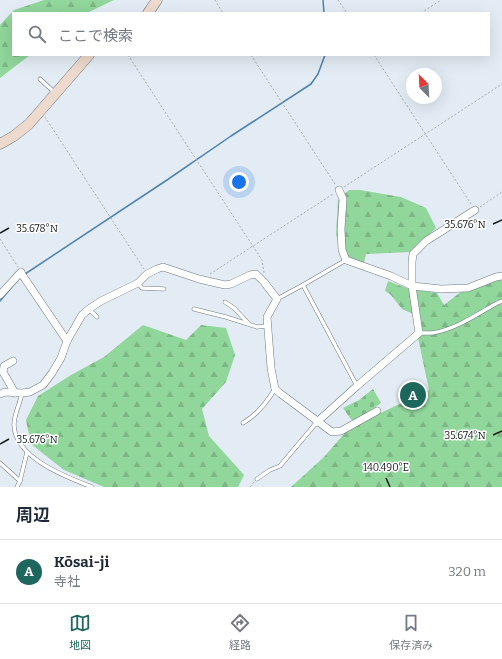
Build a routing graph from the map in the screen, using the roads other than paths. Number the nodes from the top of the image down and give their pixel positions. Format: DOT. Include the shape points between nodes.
graph roads {
  1 [pos="157,0"];
  2 [pos="149,12"];
  3 [pos="88,56"];
  4 [pos="40,79"];
  5 [pos="55,93"];
  6 [pos="0,144"];
  7 [pos="339,190"];
  8 [pos="475,210"];
  9 [pos="346,260"];
  10 [pos="502,276"];
  11 [pos="138,283"];
  12 [pos="303,285"];
  13 [pos="412,286"];
  14 [pos="164,289"];
  15 [pos="0,295"];
  16 [pos="277,299"];
  17 [pos="502,301"];
  18 [pos="225,302"];
  19 [pos="89,309"];
  20 [pos="194,309"];
  21 [pos="97,318"];
  22 [pos="248,324"];
  23 [pos="268,326"];
  24 [pos="419,333"];
  25 [pos="67,341"];
  26 [pos="13,361"];
  27 [pos="357,386"];
  28 [pos="275,389"];
  29 [pos="19,393"];
  30 [pos="0,394"];
  31 [pos="377,411"];
  32 [pos="317,422"];
  33 [pos="244,423"];
  34 [pos="28,452"];
  35 [pos="0,463"];
  36 [pos="257,478"];
  37 [pos="20,481"];
  38 [pos="16,487"];
  39 [pos="92,487"];
  1 -- 2 [label="main road"];
  3 -- 5 [label="main road"];
  4 -- 5 [label="lane"];
  5 -- 6 [label="main road" via="21,132"];
  7 -- 9 [label="street" via="343,199 342,250"];
  8 -- 13 [label="street" via="426,241 413,254"];
  9 -- 12 [label="lane"];
  9 -- 13 [label="street"];
  10 -- 13 [label="street" via="468,288 441,290"];
  11 -- 14 [label="lane" via="142,288"];
  11 -- 16 [label="street" via="147,274 163,268 225,285 256,274"];
  11 -- 19 [label="street"];
  12 -- 16 [label="lane"];
  12 -- 27 [label="lane"];
  13 -- 24 [label="street"];
  15 -- 25 [label="street" via="22,274"];
  16 -- 23 [label="street" via="267,317"];
  17 -- 24 [label="lane" via="451,327 432,333"];
  18 -- 22 [label="lane"];
  19 -- 21 [label="lane"];
  19 -- 25 [label="street" via="82,315"];
  20 -- 22 [label="lane"];
  22 -- 23 [label="lane" via="257,327"];
  23 -- 28 [label="street"];
  24 -- 27 [label="street"];
  25 -- 29 [label="street" via="61,358 43,385 30,392"];
  26 -- 29 [label="street" via="4,366 3,372"];
  27 -- 32 [label="street"];
  28 -- 32 [label="street"];
  28 -- 33 [label="lane" via="258,411"];
  29 -- 30 [label="street"];
  29 -- 34 [label="lane" via="21,398 14,427 15,433"];
  31 -- 32 [label="street" via="341,431 332,432"];
  32 -- 36 [label="lane" via="280,466"];
  34 -- 37 [label="lane"];
  34 -- 39 [label="lane" via="40,463"];
  35 -- 37 [label="lane"];
  37 -- 38 [label="lane"];
}
